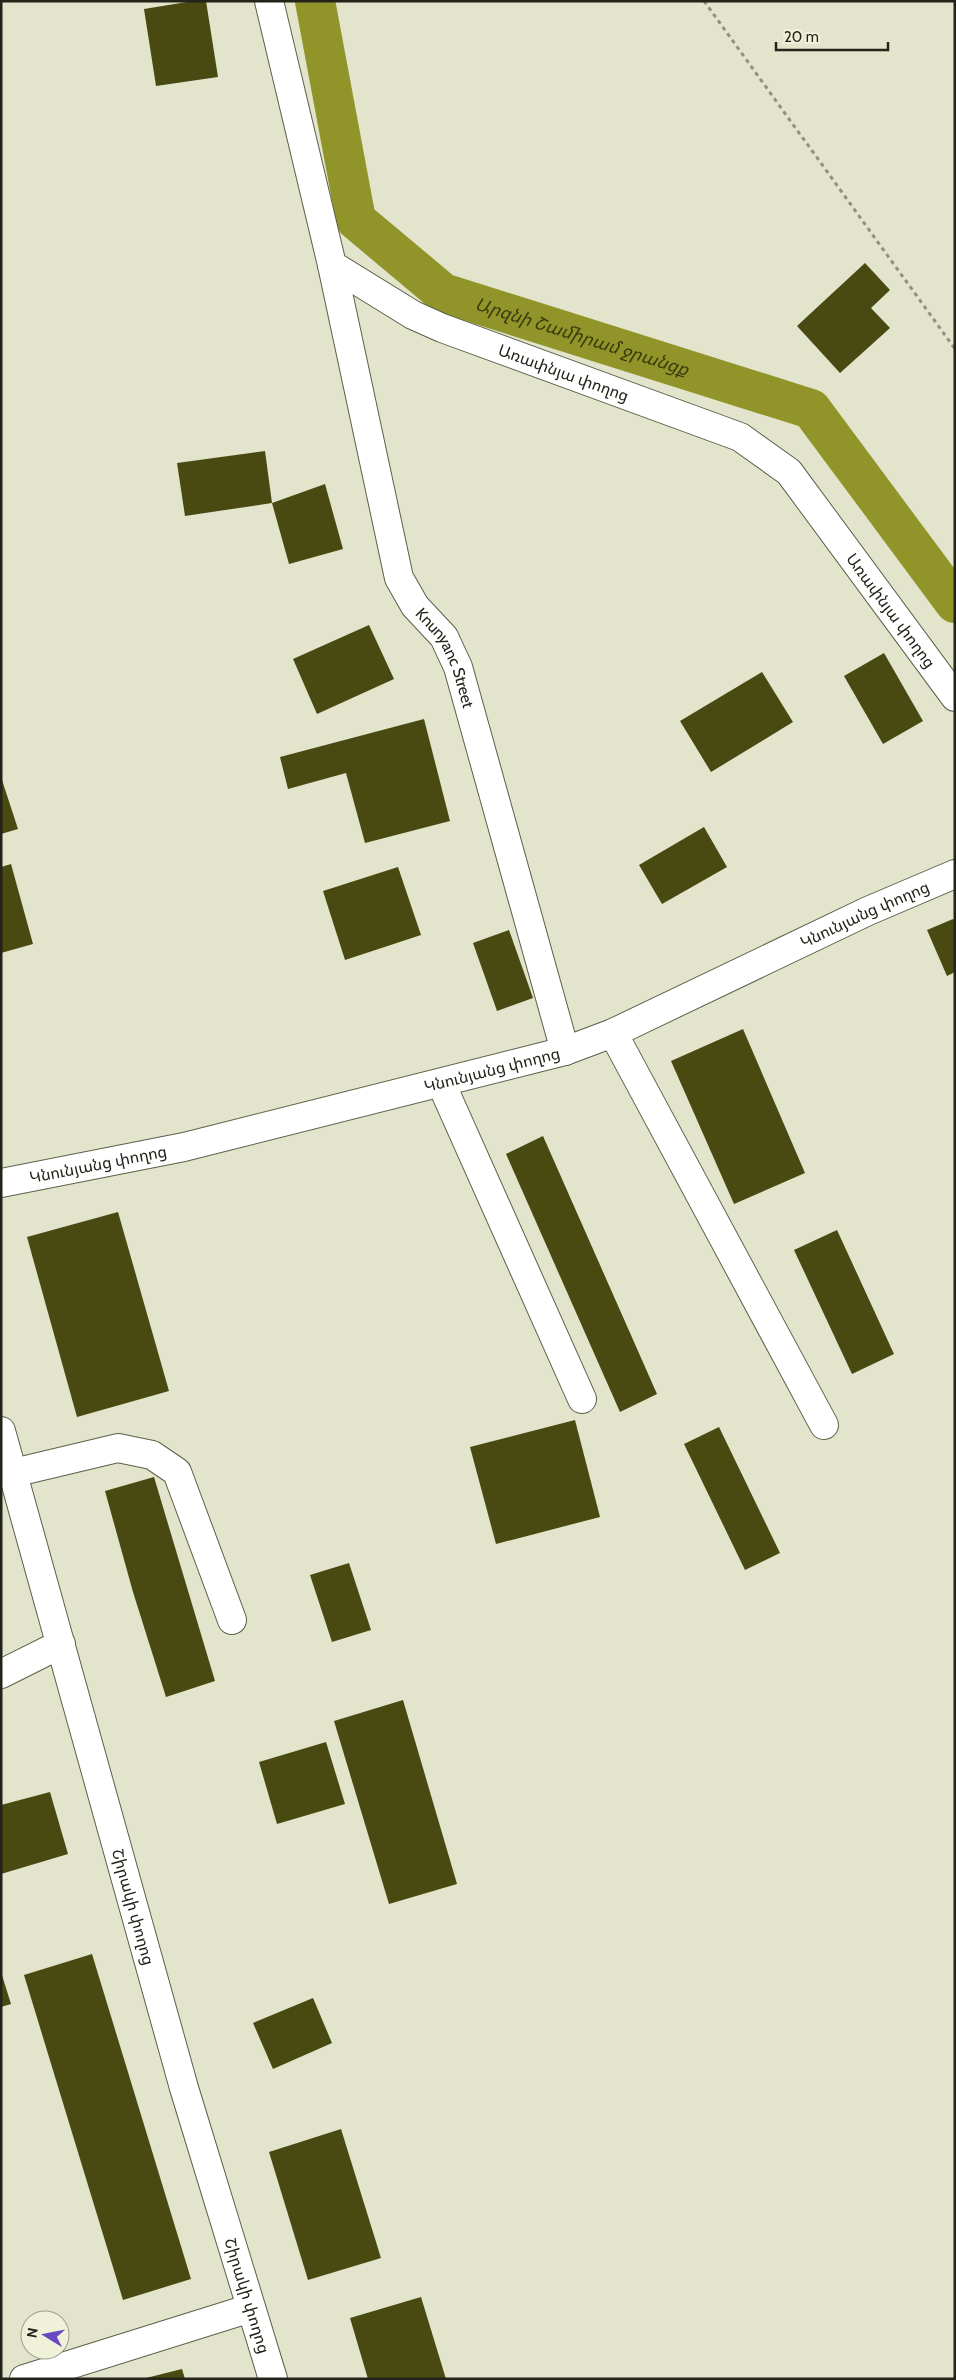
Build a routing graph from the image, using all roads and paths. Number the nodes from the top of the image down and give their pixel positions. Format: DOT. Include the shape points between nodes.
graph roads {
  1 [pos="269,1"];
  2 [pos="704,1"];
  3 [pos="332,265"];
  4 [pos="955,349"];
  5 [pos="955,697"];
  6 [pos="955,874"];
  7 [pos="613,1033"];
  8 [pos="565,1051"];
  9 [pos="440,1082"];
  10 [pos="1,1183"];
  11 [pos="582,1399"];
  12 [pos="824,1424"];
  13 [pos="1,1431"];
  14 [pos="13,1473"];
  15 [pos="232,1620"];
  16 [pos="61,1644"];
  17 [pos="1,1674"];
  18 [pos="251,2308"];
  19 [pos="24,2379"];
  20 [pos="273,2379"];
  1 -- 3 [label="street"];
  2 -- 4 [label="path"];
  3 -- 5 [label="street, Առափնյա փողոց" via="413,315 442,328 740,437 789,472"];
  3 -- 8 [label="street, Knunyanc Street" via="399,578 416,606 444,637 458,667"];
  6 -- 7 [label="street, Կնունյանց փողոց" via="868,911"];
  7 -- 8 [label="street, Կնունյանց փողոց"];
  7 -- 12 [label="street"];
  8 -- 9 [label="street, Կնունյանց փողոց"];
  9 -- 10 [label="street, Կնունյանց փողոց" via="184,1147"];
  9 -- 11 [label="street"];
  13 -- 14 [label="street, Շիրակի փողոց"];
  14 -- 15 [label="street" via="118,1448 152,1455 177,1472"];
  14 -- 16 [label="street, Շիրակի փողոց"];
  16 -- 17 [label="street"];
  16 -- 18 [label="street, Շիրակի փողոց" via="184,2088"];
  18 -- 19 [label="street"];
  18 -- 20 [label="street, Շիրակի փողոց"];
}
